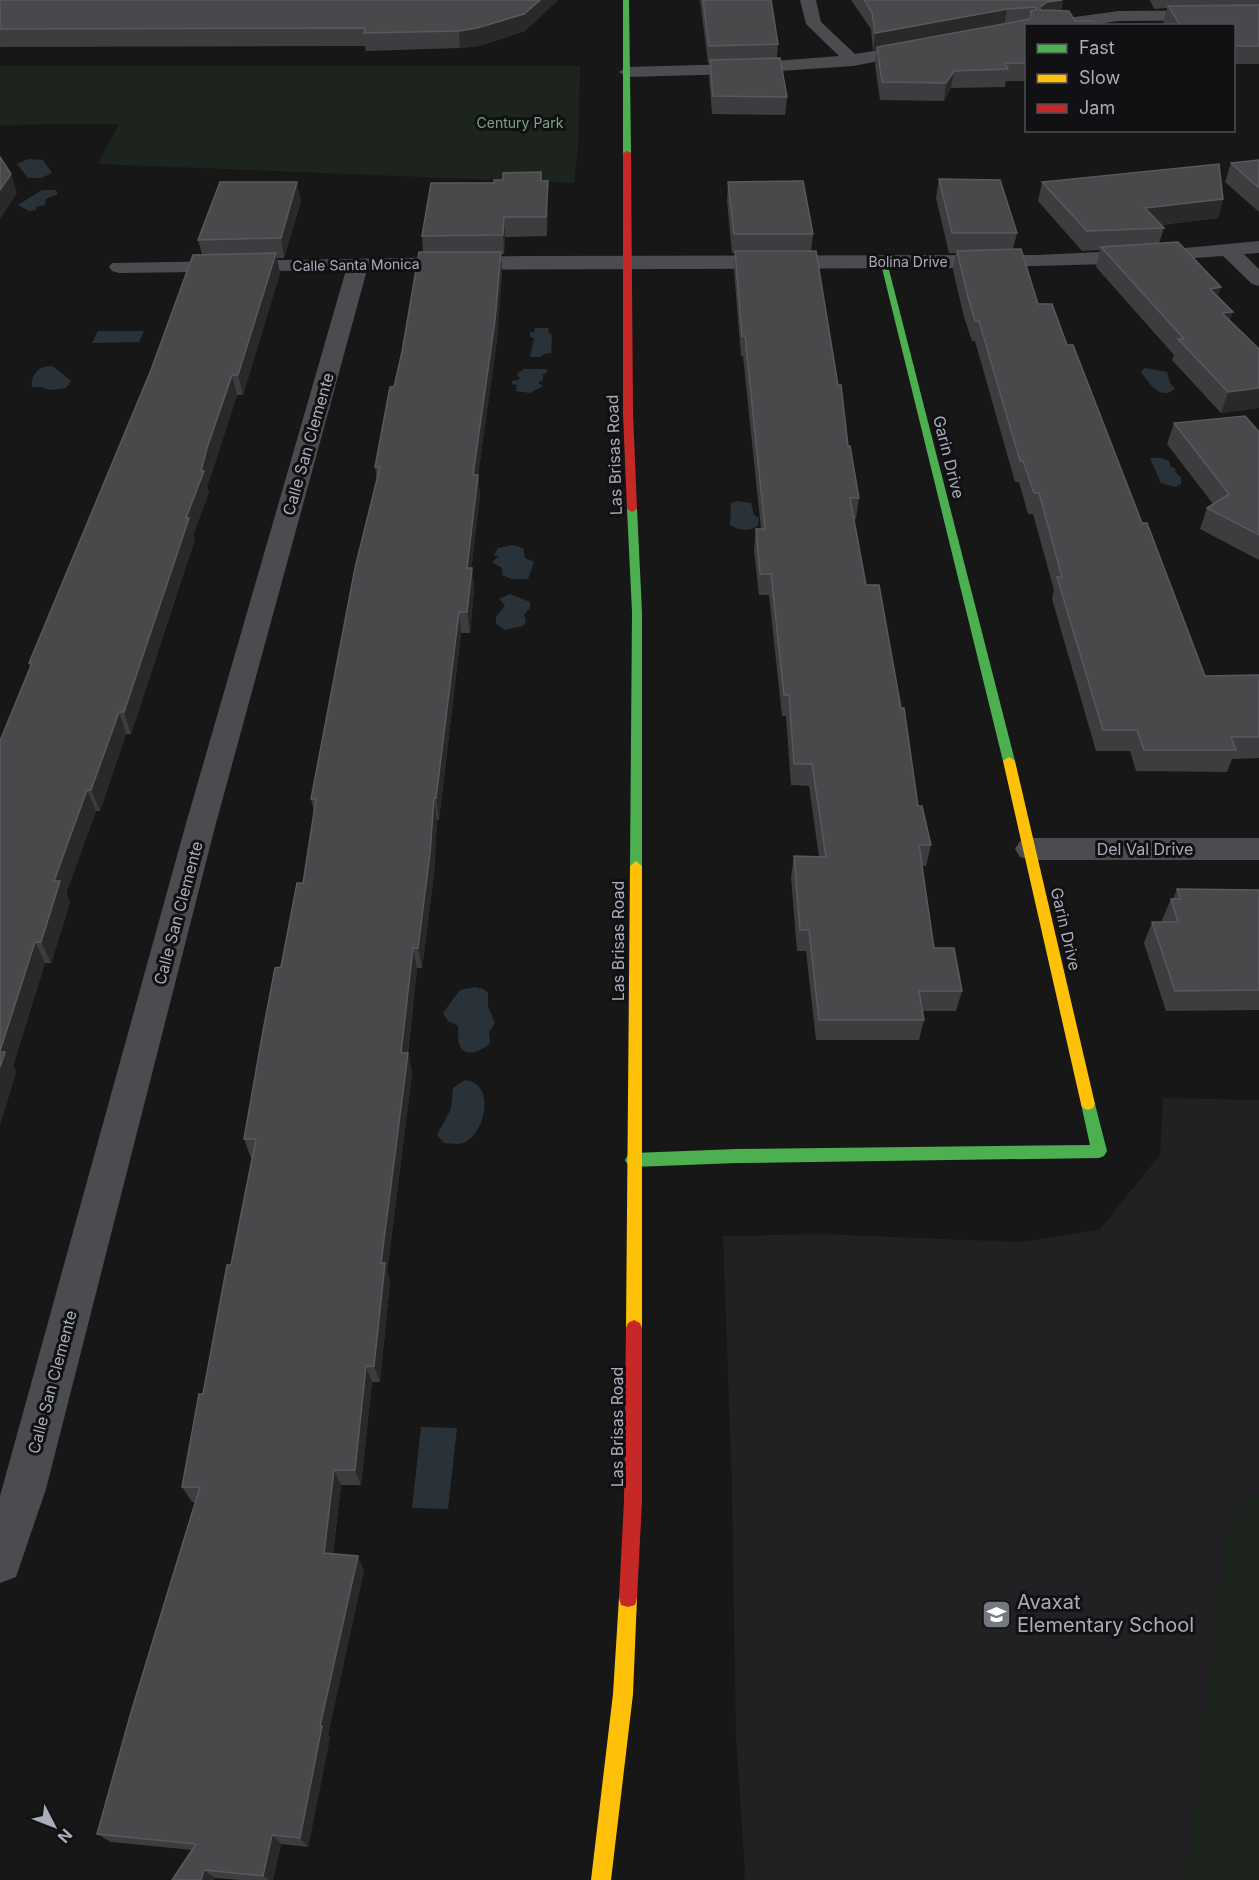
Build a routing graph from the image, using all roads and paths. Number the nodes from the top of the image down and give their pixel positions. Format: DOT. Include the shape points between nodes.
graph roads {
  1 [pos="626,0"];
  2 [pos="808,0"];
  3 [pos="1103,0"];
  4 [pos="1259,15"];
  5 [pos="1119,16"];
  6 [pos="1060,24"];
  7 [pos="936,45"];
  8 [pos="854,61"];
  9 [pos="627,72"];
  10 [pos="1259,247"];
  11 [pos="1228,250"];
  12 [pos="629,262"];
  13 [pos="883,262"];
  14 [pos="358,265"];
  15 [pos="119,267"];
  16 [pos="1259,280"];
  17 [pos="1032,849"];
  18 [pos="1259,849"];
  19 [pos="633,1160"];
  20 [pos="0,1561"];
  21 [pos="601,1880"];
  1 -- 9 [label="street, Las Brisas Road"];
  2 -- 8 [label="street" via="814,24"];
  3 -- 5 [label="street"];
  4 -- 5 [label="street"];
  5 -- 6 [label="street"];
  7 -- 8 [label="street"];
  8 -- 9 [label="street" via="770,69"];
  9 -- 12 [label="street, Las Brisas Road"];
  10 -- 11 [label="street, Bolina Drive"];
  11 -- 13 [label="street, Bolina Drive" via="1104,259"];
  11 -- 16 [label="street"];
  12 -- 13 [label="street, Bolina Drive"];
  12 -- 14 [label="street, Calle Santa Monica"];
  12 -- 19 [label="street, Las Brisas Road" via="628,413 637,612"];
  13 -- 17 [label="street, Garin Drive"];
  14 -- 15 [label="street, Calle Santa Monica"];
  14 -- 20 [label="street, Calle San Clemente" via="200,827 24,1489"];
  17 -- 18 [label="street, Del Val Drive"];
  17 -- 19 [label="street, Garin Drive" via="1099,1151"];
  19 -- 21 [label="street, Las Brisas Road" via="633,1501 623,1694"];
}
